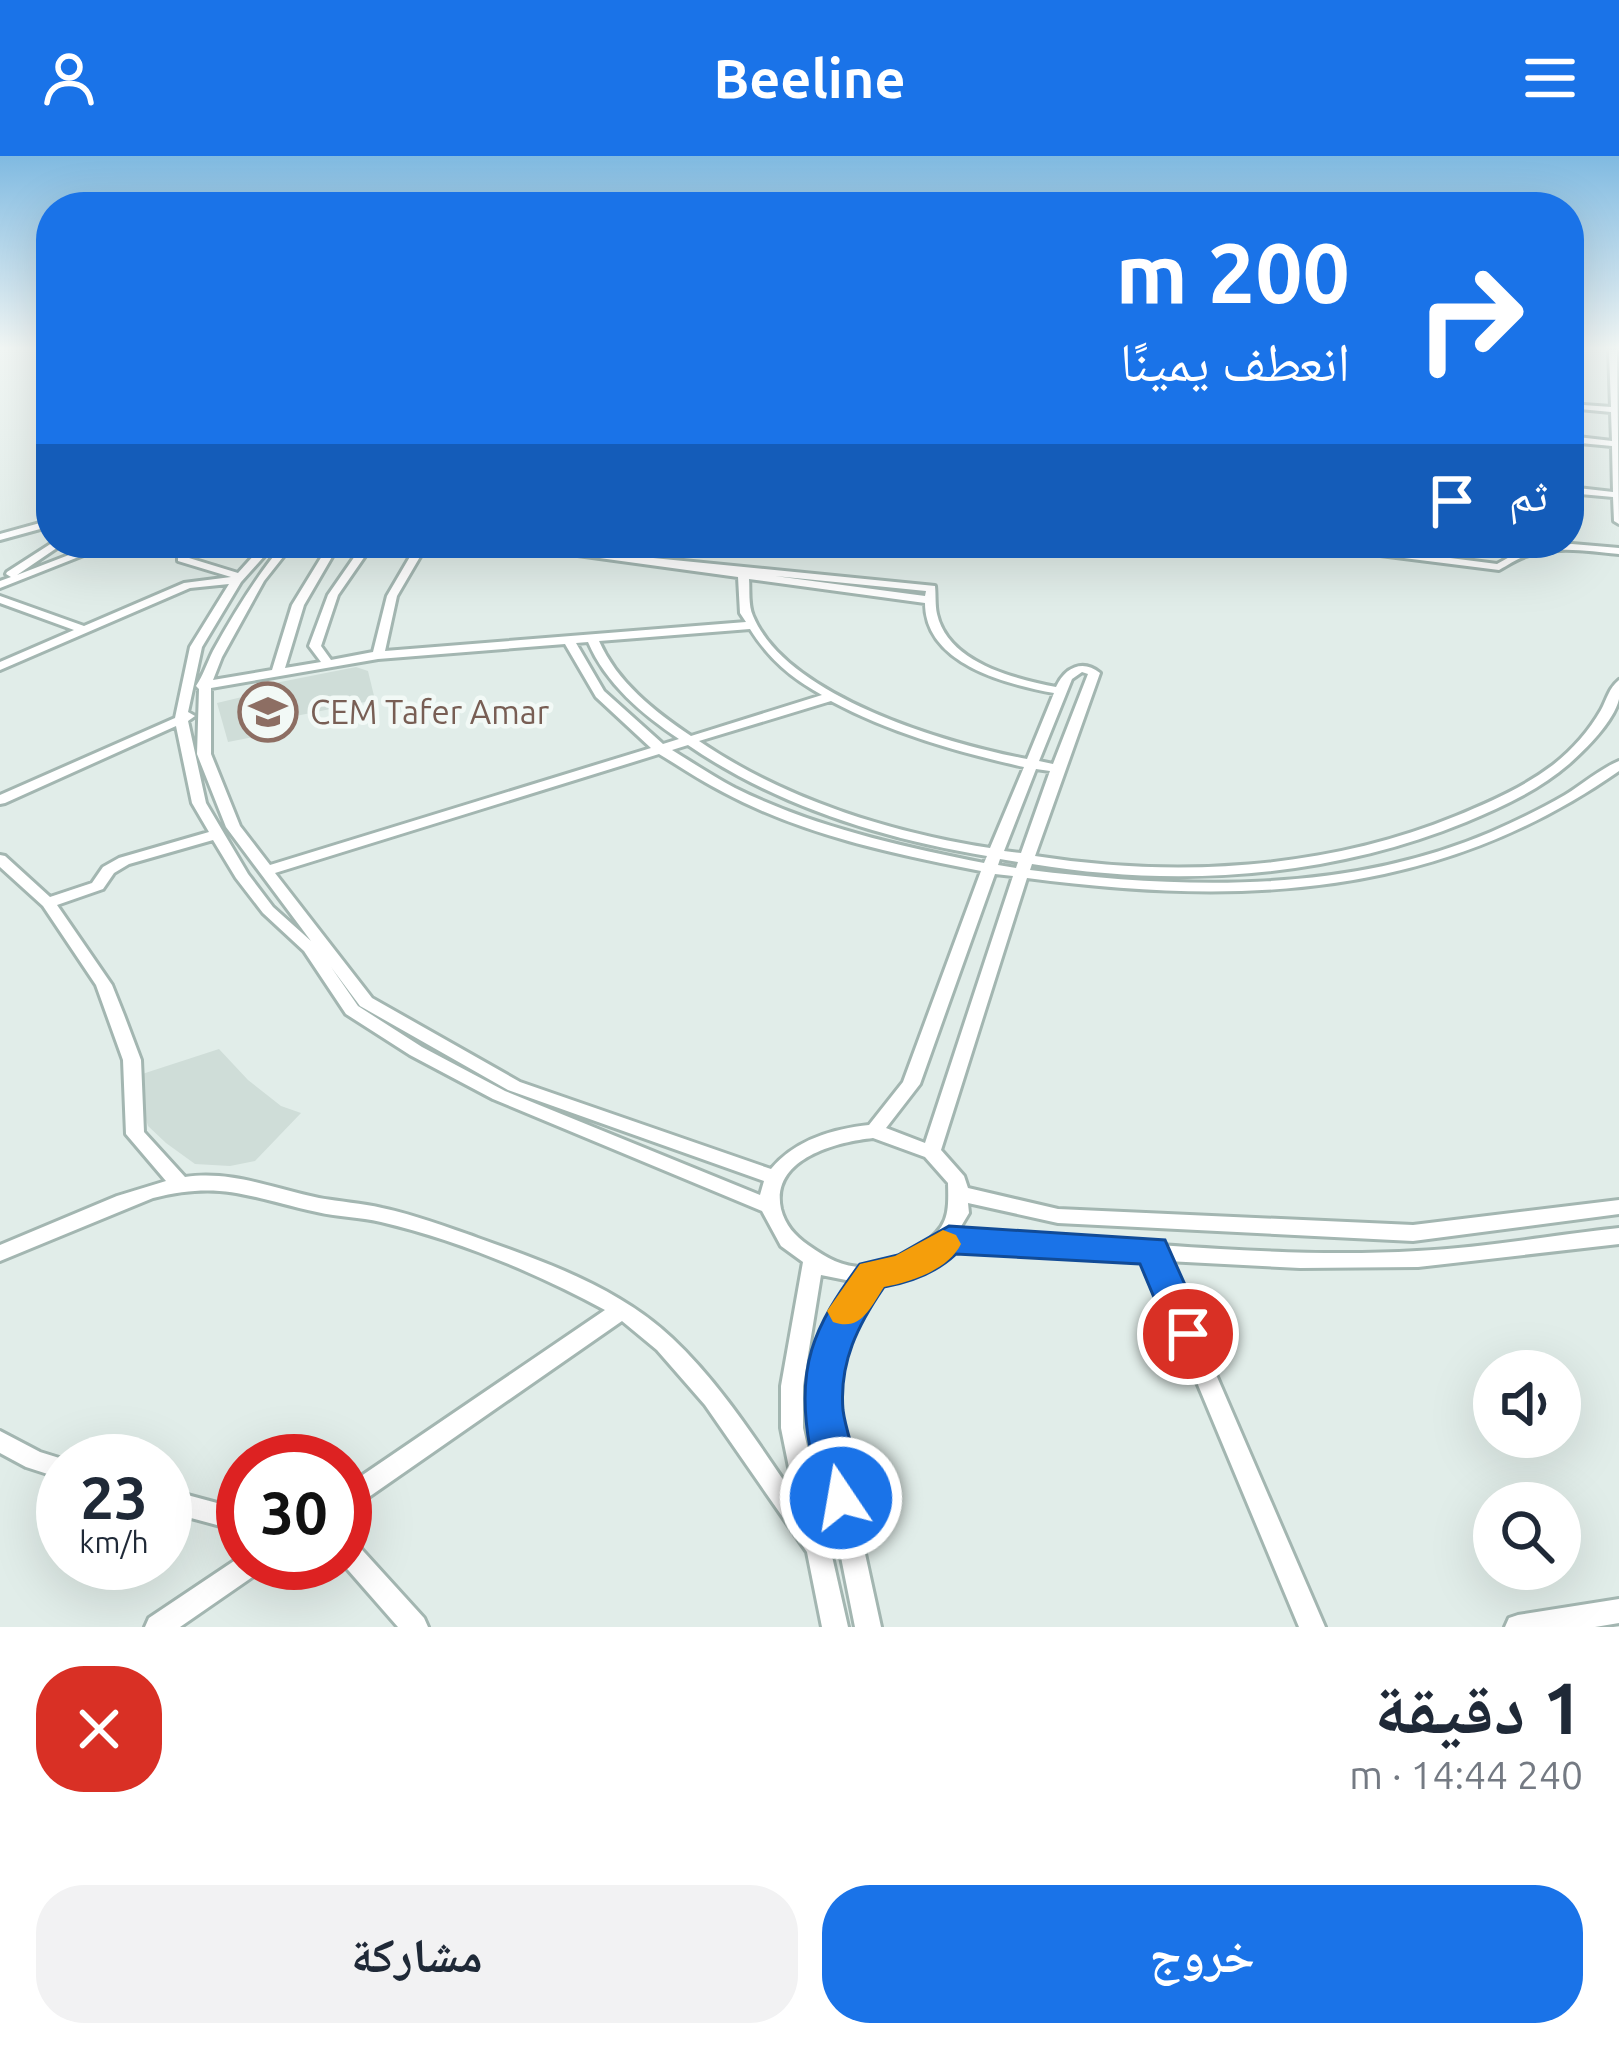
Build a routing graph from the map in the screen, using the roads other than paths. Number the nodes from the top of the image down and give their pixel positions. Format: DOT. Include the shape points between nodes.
graph roads {
  1 [pos="1584,443"];
  2 [pos="1617,446"];
  3 [pos="1584,492"];
  4 [pos="1618,495"];
  5 [pos="1619,521"];
  6 [pos="36,527"];
  7 [pos="0,537"];
  8 [pos="1584,550"];
  9 [pos="1619,551"];
  10 [pos="37,558"];
  11 [pos="68,558"];
  12 [pos="183,558"];
  13 [pos="258,558"];
  14 [pos="278,558"];
  15 [pos="326,558"];
  16 [pos="359,558"];
  17 [pos="414,558"];
  18 [pos="623,558"];
  19 [pos="1428,558"];
  20 [pos="1509,558"];
  21 [pos="742,572"];
  22 [pos="239,579"];
  23 [pos="0,583"];
  24 [pos="0,599"];
  25 [pos="298,604"];
  26 [pos="329,604"];
  27 [pos="753,625"];
  28 [pos="86,630"];
  29 [pos="592,638"];
  30 [pos="568,639"];
  31 [pos="378,655"];
  32 [pos="327,662"];
  33 [pos="0,666"];
  34 [pos="278,670"];
  35 [pos="205,685"];
  36 [pos="1619,685"];
  37 [pos="184,688"];
  38 [pos="1061,691"];
  39 [pos="830,697"];
  40 [pos="203,713"];
  41 [pos="182,718"];
  42 [pos="687,743"];
  43 [pos="664,750"];
  44 [pos="1031,765"];
  45 [pos="1619,765"];
  46 [pos="1058,769"];
  47 [pos="0,800"];
  48 [pos="215,835"];
  49 [pos="0,859"];
  50 [pos="992,860"];
  51 [pos="1026,865"];
  52 [pos="268,870"];
  53 [pos="48,903"];
  54 [pos="874,1131"];
  55 [pos="931,1151"];
  56 [pos="775,1178"];
  57 [pos="180,1184"];
  58 [pos="960,1194"];
  59 [pos="771,1207"];
  60 [pos="1612,1208"];
  61 [pos="1619,1226"];
  62 [pos="1619,1236"];
  63 [pos="949,1240"];
  64 [pos="1152,1250"];
  65 [pos="0,1253"];
  66 [pos="813,1261"];
  67 [pos="873,1274"];
  68 [pos="620,1311"];
  69 [pos="0,1441"];
  70 [pos="36,1461"];
  71 [pos="372,1481"];
  72 [pos="818,1547"];
  73 [pos="372,1579"];
  74 [pos="216,1588"];
  75 [pos="1619,1611"];
  76 [pos="158,1627"];
  77 [pos="415,1627"];
  78 [pos="835,1627"];
  79 [pos="868,1627"];
  80 [pos="1312,1627"];
  81 [pos="1518,1627"];
  1 -- 2 [label="street"];
  2 -- 4 [label="street"];
  3 -- 4 [label="street"];
  4 -- 5 [label="street"];
  6 -- 7 [label="street"];
  8 -- 9 [label="street"];
  10 -- 23 [label="street"];
  11 -- 23 [label="street"];
  12 -- 22 [label="street"];
  13 -- 22 [label="street"];
  14 -- 35 [label="street" via="230,625"];
  15 -- 25 [label="street"];
  16 -- 26 [label="street"];
  17 -- 31 [label="street" via="392,596"];
  18 -- 21 [label="street"];
  19 -- 20 [label="street" via="1499,567"];
  21 -- 27 [label="street"];
  21 -- 38 [label="street" via="931,588 930,618 961,656"];
  22 -- 28 [label="street" via="188,585"];
  22 -- 37 [label="street" via="196,646"];
  24 -- 28 [label="street"];
  25 -- 26 [label="street"];
  25 -- 34 [label="street"];
  26 -- 32 [label="street" via="315,646"];
  27 -- 29 [label="street"];
  27 -- 39 [label="street" via="781,663"];
  28 -- 33 [label="street"];
  29 -- 30 [label="street"];
  29 -- 42 [label="street" via="613,674"];
  30 -- 31 [label="street"];
  30 -- 43 [label="street" via="600,693"];
  31 -- 32 [label="street"];
  32 -- 34 [label="street"];
  34 -- 35 [label="street"];
  35 -- 37 [label="street"];
  35 -- 40 [label="street"];
  36 -- 51 [label="street" via="1606,721 1580,752 1517,796 1426,834 1295,865 1205,872"];
  37 -- 41 [label="street"];
  38 -- 44 [label="street"];
  38 -- 46 [label="street" via="1075,669 1094,673"];
  39 -- 42 [label="street"];
  39 -- 44 [label="street" via="940,742"];
  40 -- 41 [label="street"];
  40 -- 52 [label="street" via="204,754 225,813"];
  41 -- 47 [label="street"];
  41 -- 48 [label="street" via="199,802"];
  42 -- 43 [label="street"];
  42 -- 50 [label="street" via="748,778 844,815"];
  43 -- 50 [label="street" via="781,812 860,839"];
  43 -- 52 [label="street"];
  44 -- 46 [label="street"];
  44 -- 50 [label="street"];
  45 -- 51 [label="street" via="1504,832 1408,864 1250,888 1109,883"];
  46 -- 51 [label="street"];
  48 -- 53 [label="street" via="124,861 98,886"];
  48 -- 59 [label="street" via="352,1010 499,1095"];
  49 -- 53 [label="street"];
  50 -- 51 [label="street"];
  50 -- 54 [label="street" via="911,1084"];
  51 -- 55 [label="street"];
  52 -- 56 [label="street" via="366,1002 429,1041 514,1086"];
  53 -- 57 [label="street" via="116,1015 132,1060 135,1134"];
  54 -- 55 [label="street"];
  54 -- 56 [label="street" via="814,1141"];
  55 -- 58 [label="street"];
  56 -- 59 [label="street"];
  57 -- 65 [label="street"];
  57 -- 68 [label="street" via="218,1182 390,1216"];
  58 -- 60 [label="street" via="1058,1216 1413,1233"];
  58 -- 63 [label="street"];
  59 -- 66 [label="street" via="778,1228"];
  60 -- 61 [label="street"];
  62 -- 64 [label="street" via="1418,1259"];
  63 -- 64 [label="street"];
  63 -- 67 [label="street" via="916,1263"];
  64 -- 80 [label="street"];
  66 -- 67 [label="street"];
  66 -- 72 [label="street" via="792,1429"];
  67 -- 79 [label="street" via="838,1323 823,1378 823,1412"];
  68 -- 71 [label="street"];
  68 -- 72 [label="street" via="699,1380"];
  69 -- 70 [label="street"];
  72 -- 78 [label="street"];
  73 -- 77 [label="street"];
  74 -- 76 [label="street"];
  75 -- 81 [label="street"];
}
